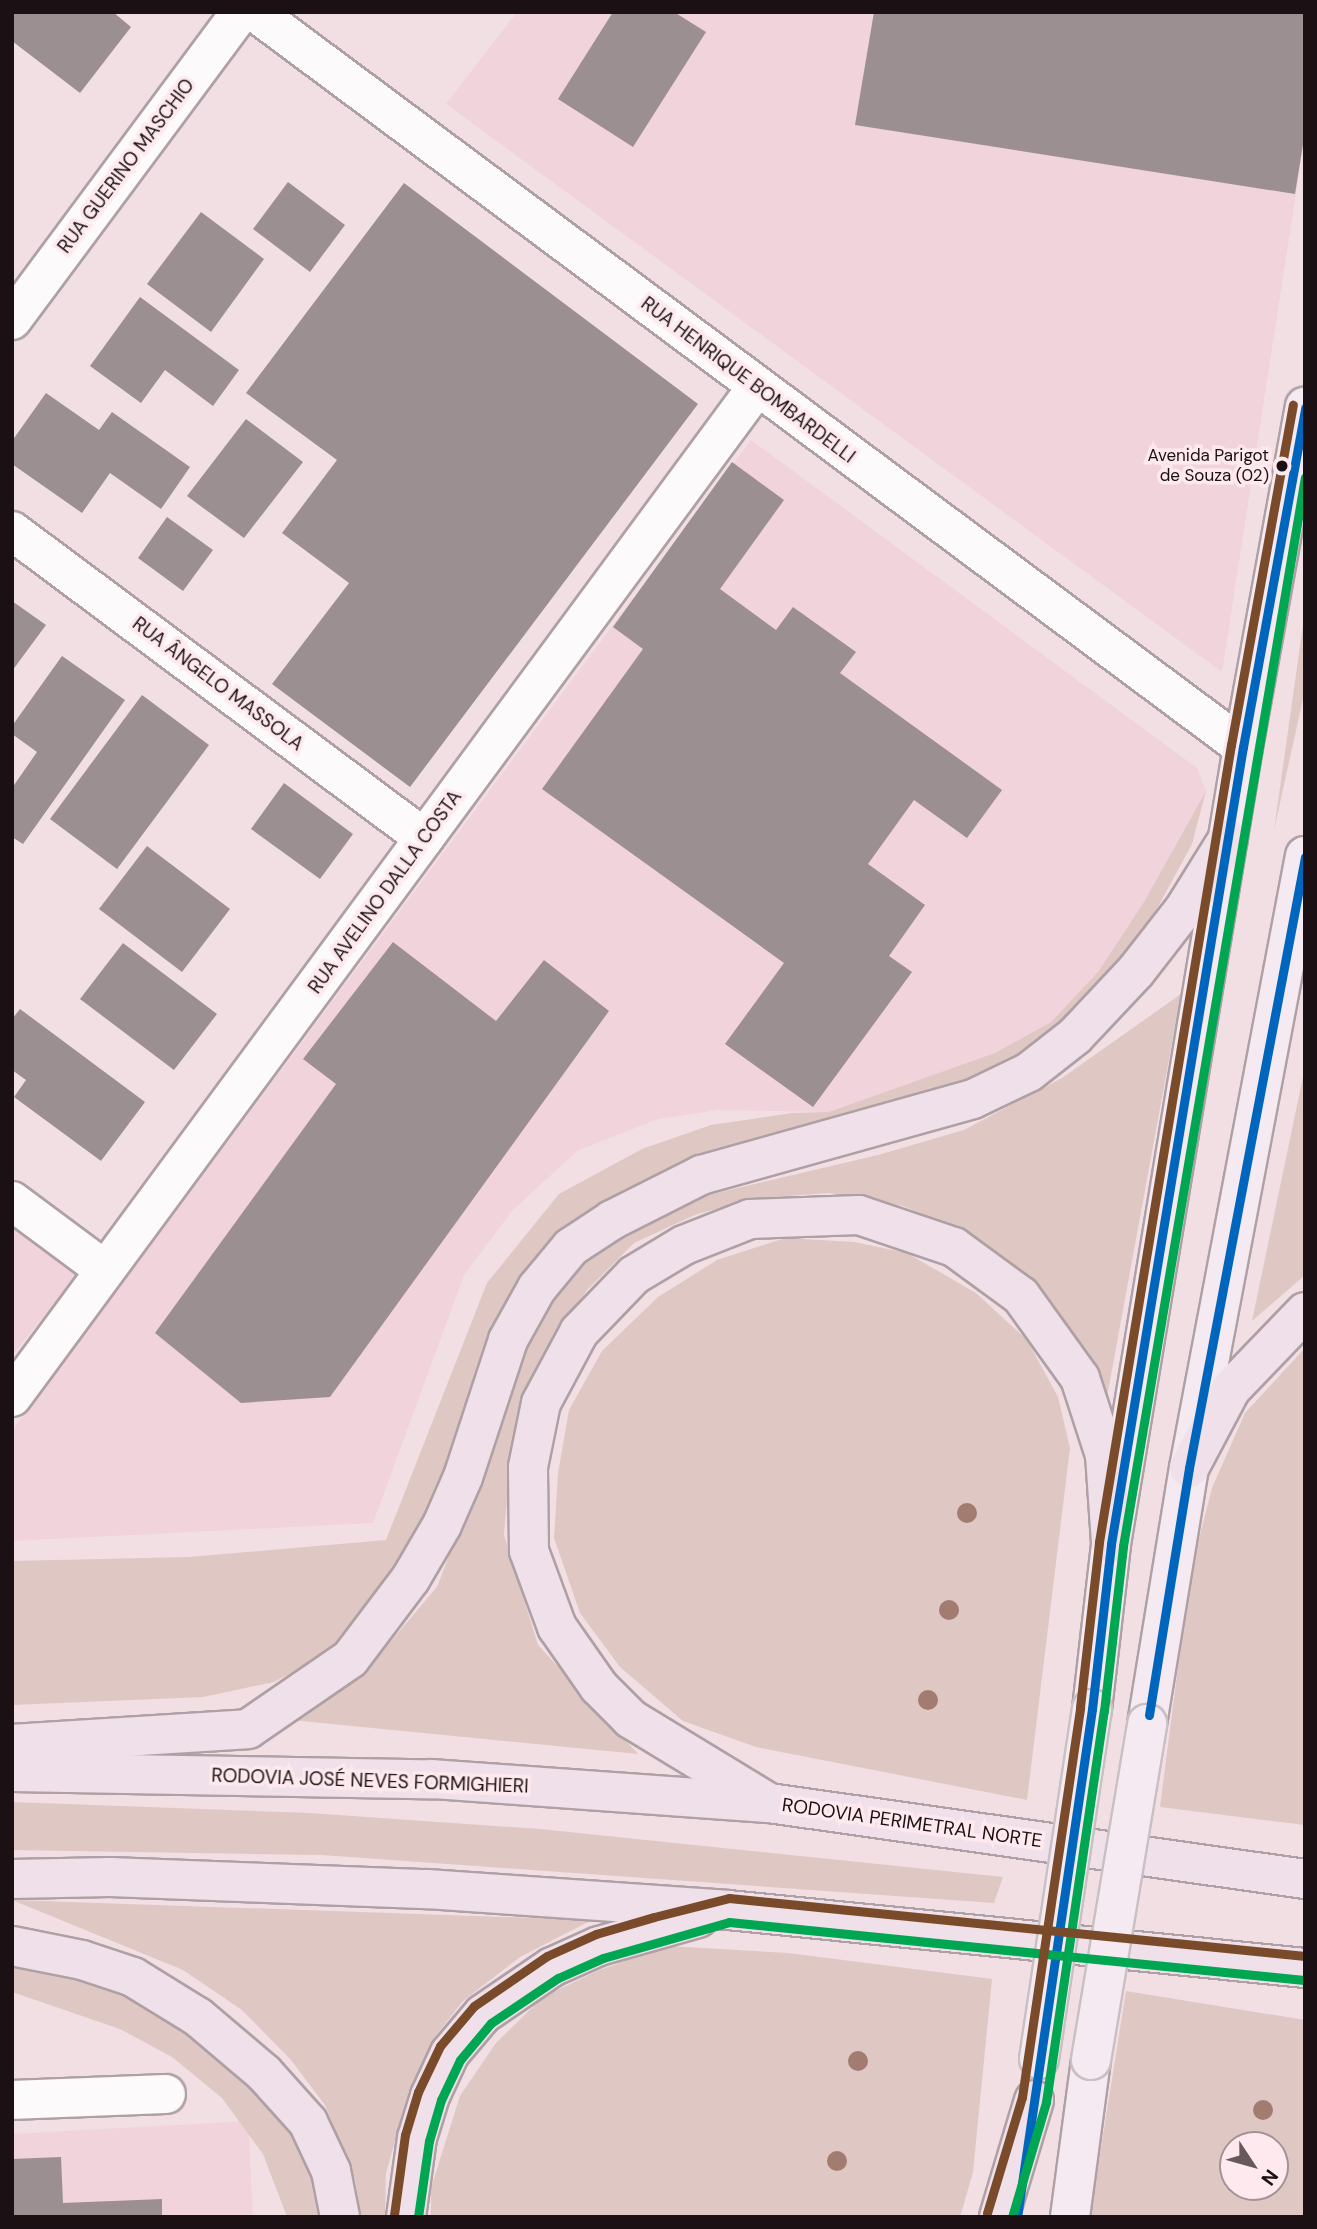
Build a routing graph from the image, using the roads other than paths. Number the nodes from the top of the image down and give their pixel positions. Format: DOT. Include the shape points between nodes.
graph roads {
  1 [pos="241,12"];
  2 [pos="255,12"];
  3 [pos="12,320"];
  4 [pos="757,387"];
  5 [pos="1305,407"];
  6 [pos="12,531"];
  7 [pos="1243,747"];
  8 [pos="424,838"];
  9 [pos="1228,839"];
  10 [pos="1305,856"];
  11 [pos="12,1201"];
  12 [pos="105,1270"];
  13 [pos="1305,1312"];
  14 [pos="12,1397"];
  15 [pos="1189,1468"];
  16 [pos="1111,1544"];
  17 [pos="12,1744"];
  18 [pos="12,1772"];
  19 [pos="769,1803"];
  20 [pos="1305,1879"];
  21 [pos="12,1880"];
  22 [pos="728,1910"];
  23 [pos="12,1946"];
  24 [pos="1305,1968"];
  25 [pos="166,2094"];
  26 [pos="12,2100"];
  27 [pos="1034,2100"];
  28 [pos="340,2217"];
  29 [pos="406,2217"];
  30 [pos="999,2217"];
  31 [pos="1017,2217"];
  32 [pos="1070,2217"];
  1 -- 3 [label="street, RUA GUERINO MASCHIO"];
  2 -- 4 [label="street, RUA HENRIQUE BOMBARDELLI"];
  4 -- 7 [label="street, RUA HENRIQUE BOMBARDELLI"];
  4 -- 8 [label="street, RUA AVELINO DALLA COSTA"];
  5 -- 7 [label="main road"];
  6 -- 8 [label="street, RUA ÂNGELO MASSOLA"];
  7 -- 9 [label="main road"];
  8 -- 12 [label="street, RUA AVELINO DALLA COSTA"];
  9 -- 16 [label="main road"];
  9 -- 17 [label="highway" via="1185,908 1136,971 1075,1036 1029,1072 973,1099 701,1175 570,1247 537,1288 508,1339 463,1477 442,1525 411,1578 350,1659 248,1729"];
  10 -- 15 [label="main road"];
  11 -- 12 [label="street"];
  12 -- 14 [label="street, RUA AVELINO DALLA COSTA"];
  13 -- 15 [label="highway" via="1231,1389"];
  15 -- 32 [label="main road, bridge" via="1091,2060"];
  16 -- 19 [label="highway" via="1105,1455 1080,1378 1021,1296 954,1247 859,1215 750,1219 684,1245 634,1275 579,1332 541,1403 528,1467 529,1551 557,1627 599,1687 631,1719"];
  16 -- 27 [label="main road, bridge" via="1092,1709"];
  18 -- 19 [label="highway, RODOVIA JOSÉ NEVES FORMIGHIERI" via="432,1779"];
  19 -- 20 [label="highway, RODOVIA PERIMETRAL NORTE"];
  21 -- 22 [label="highway" via="110,1877 428,1889"];
  22 -- 24 [label="highway"];
  22 -- 29 [label="highway" via="599,1946 552,1967 483,2014 450,2053 430,2096 417,2138"];
  23 -- 28 [label="highway" via="82,1960 133,1978 198,2017 264,2073 308,2122 331,2171"];
  25 -- 26 [label="street"];
  27 -- 30 [label="highway"];
  27 -- 31 [label="main road"];
}
